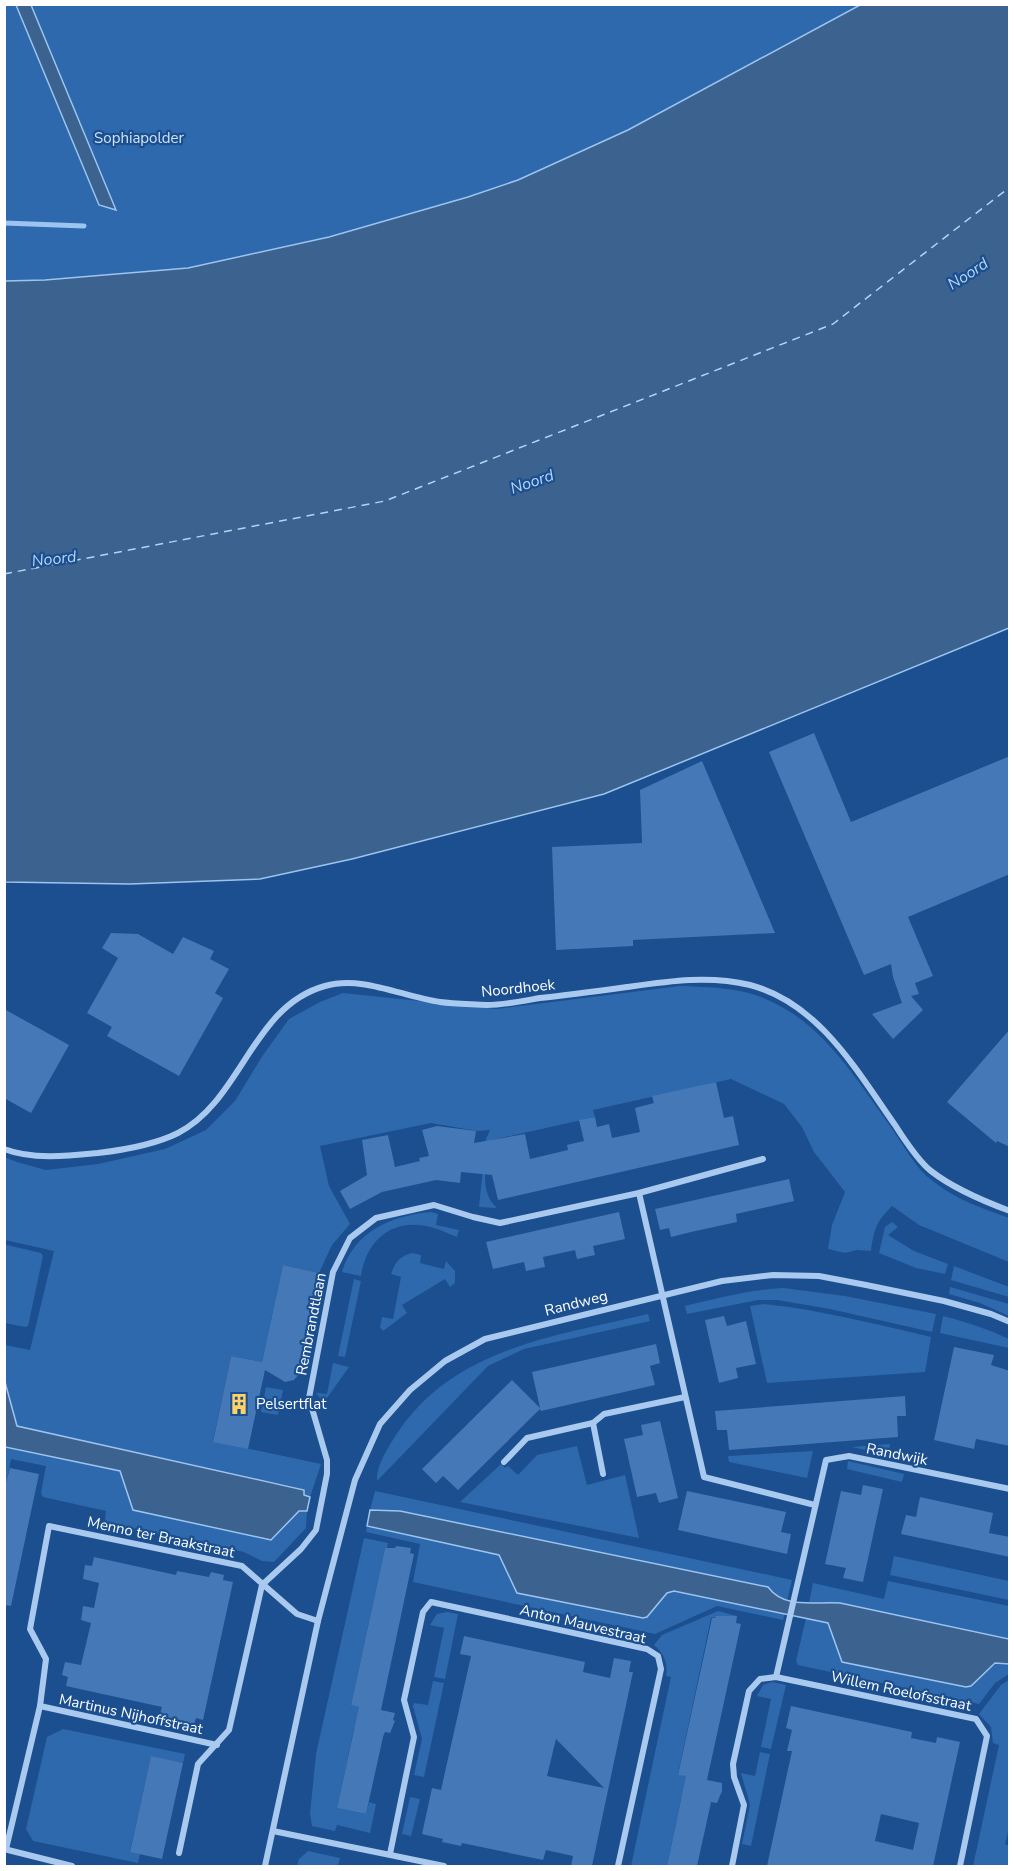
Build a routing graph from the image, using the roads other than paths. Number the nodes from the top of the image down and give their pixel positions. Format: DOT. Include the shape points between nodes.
graph roads {
  1 [pos="4,1149"];
  2 [pos="763,1159"];
  3 [pos="639,1192"];
  4 [pos="1010,1211"];
  5 [pos="663,1294"];
  6 [pos="1010,1322"];
  7 [pos="685,1397"];
  8 [pos="593,1423"];
  9 [pos="504,1462"];
  10 [pos="603,1474"];
  11 [pos="1010,1489"];
  12 [pos="815,1505"];
  13 [pos="262,1585"];
  14 [pos="318,1621"];
  15 [pos="776,1677"];
  16 [pos="40,1706"];
  17 [pos="218,1745"];
  18 [pos="273,1831"];
  19 [pos="5,1849"];
  20 [pos="179,1852"];
  21 [pos="390,1854"];
  22 [pos="60,1865"];
  23 [pos="434,1865"];
  24 [pos="72,1866"];
  25 [pos="265,1866"];
  26 [pos="444,1866"];
  27 [pos="618,1866"];
  28 [pos="732,1866"];
  29 [pos="960,1866"];
  1 -- 4 [label="street, Noordhoek" via="27,1154 75,1155 150,1143 177,1133 216,1102 272,1021 296,1000 324,986 358,984 440,1002 492,1005 684,979 717,980 752,986 806,1014 853,1064 930,1171 975,1197"];
  2 -- 3 [label="street, Rembrandtlaan"];
  3 -- 5 [label="street"];
  3 -- 13 [label="street, Rembrandtlaan" via="500,1223 434,1205 376,1218 351,1238 333,1272 309,1398 327,1460 319,1519 316,1530 301,1549"];
  5 -- 6 [label="street, Randweg" via="773,1275 819,1276 944,1301"];
  5 -- 7 [label="street"];
  5 -- 14 [label="street, Randweg" via="485,1339 445,1361 410,1390 380,1424 355,1480"];
  7 -- 8 [label="street" via="604,1414"];
  7 -- 12 [label="street" via="704,1477"];
  8 -- 9 [label="street" via="527,1438"];
  8 -- 10 [label="street"];
  11 -- 12 [label="street, Randwijk" via="849,1456 826,1460"];
  12 -- 15 [label="street, Randwijk"];
  13 -- 14 [label="street, Menno ter Braakstraat" via="297,1614"];
  13 -- 16 [label="street, Menno ter Braakstraat" via="242,1566 49,1526 30,1629 46,1659"];
  13 -- 17 [label="street" via="230,1731"];
  14 -- 18 [label="street"];
  15 -- 28 [label="street" via="760,1679 749,1691 733,1764 744,1805"];
  15 -- 29 [label="street, Willem Roelofsstraat" via="976,1719 987,1736"];
  16 -- 17 [label="street, Martinus Nijhoffstraat"];
  16 -- 19 [label="street"];
  17 -- 20 [label="street" via="198,1764"];
  18 -- 21 [label="street"];
  18 -- 25 [label="street"];
  19 -- 22 [label="street"];
  21 -- 23 [label="street"];
  21 -- 27 [label="street, Anton Mauvestraat" via="414,1737 404,1700 423,1612 431,1602 647,1649 658,1656 661,1669"];
  22 -- 24 [label="street"];
  23 -- 26 [label="street"];
}
